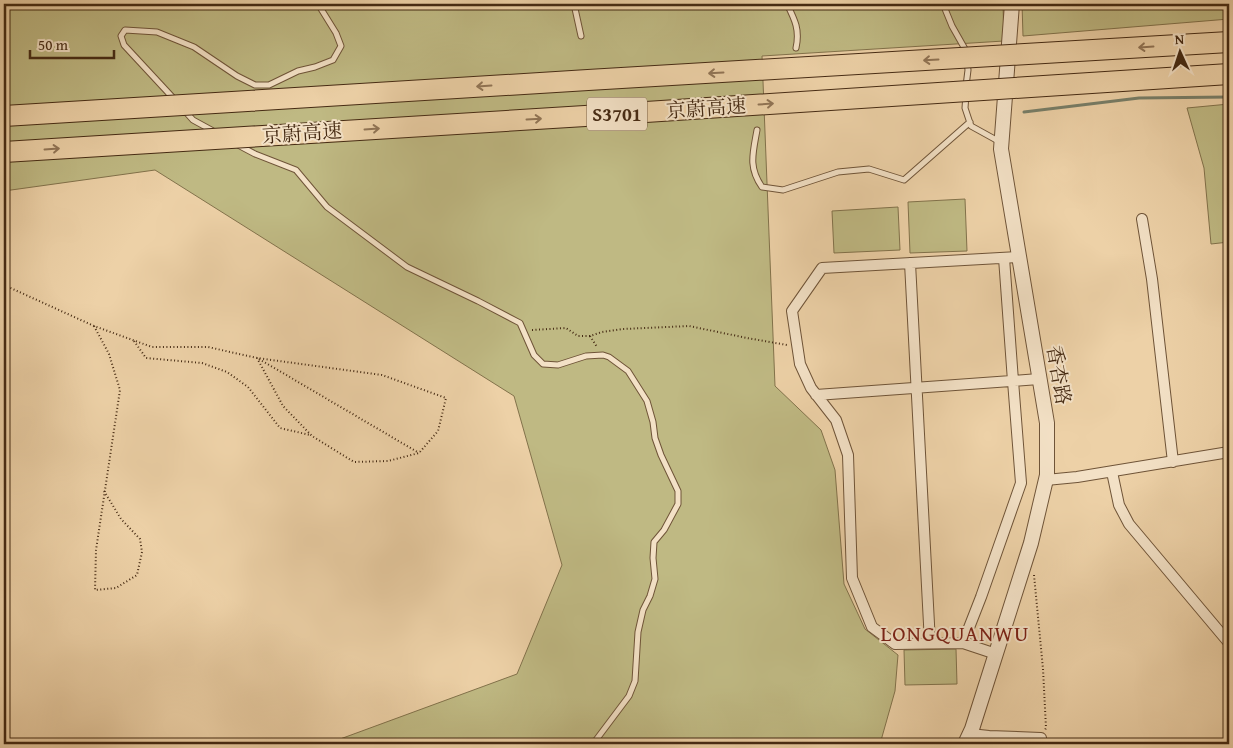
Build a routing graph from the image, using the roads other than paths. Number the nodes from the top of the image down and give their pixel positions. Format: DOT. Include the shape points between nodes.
graph roads {
  1 [pos="318,4"];
  2 [pos="574,4"];
  3 [pos="787,4"];
  4 [pos="943,4"];
  5 [pos="1012,4"];
  6 [pos="581,36"];
  7 [pos="1229,42"];
  8 [pos="796,48"];
  9 [pos="1229,74"];
  10 [pos="4,116"];
  11 [pos="970,122"];
  12 [pos="756,130"];
  13 [pos="1001,143"];
  14 [pos="4,152"];
  15 [pos="1142,219"];
  16 [pos="1018,257"];
  17 [pos="1004,258"];
  18 [pos="910,263"];
  19 [pos="1039,379"];
  20 [pos="1012,381"];
  21 [pos="917,387"];
  22 [pos="816,395"];
  23 [pos="1229,452"];
  24 [pos="1173,462"];
  25 [pos="1112,472"];
  26 [pos="1046,480"];
  27 [pos="963,642"];
  28 [pos="930,643"];
  29 [pos="1229,643"];
  30 [pos="996,654"];
  31 [pos="1041,738"];
  32 [pos="973,739"];
  33 [pos="593,744"];
  1 -- 33 [label="lane" via="341,46 333,60 269,85 255,85 194,48 157,32 126,30 121,36 124,45 193,120 255,154 296,170 327,207 407,267 520,323 534,355 543,364 558,365 586,356 603,355 628,371 647,402 655,438 678,491 678,504 654,542 655,579 638,632 635,680 629,696"];
  2 -- 6 [label="lane"];
  3 -- 8 [label="lane" via="799,37"];
  4 -- 11 [label="lane" via="965,49 968,70 965,108"];
  5 -- 13 [label="street, 香杏路"];
  7 -- 10 [label="highway, 京蔚高速 / S3701, one-way, bridge"];
  14 -- 9 [label="highway, 京蔚高速 / S3701, one-way, bridge"];
  11 -- 12 [label="lane" via="904,180 861,169 838,172 783,190 762,187 756,178 752,159"];
  11 -- 13 [label="lane" via="971,126"];
  13 -- 16 [label="street, 香杏路"];
  15 -- 24 [label="street"];
  16 -- 17 [label="street"];
  16 -- 19 [label="street, 香杏路"];
  17 -- 18 [label="street"];
  17 -- 20 [label="street"];
  18 -- 21 [label="street"];
  18 -- 22 [label="street" via="822,268 792,311 800,364"];
  19 -- 20 [label="street"];
  19 -- 26 [label="street, 香杏路" via="1047,423"];
  20 -- 21 [label="street"];
  20 -- 27 [label="street" via="1021,483"];
  21 -- 22 [label="street"];
  21 -- 28 [label="street"];
  22 -- 28 [label="street" via="836,420 848,455 852,578 872,627 895,644"];
  23 -- 24 [label="street"];
  24 -- 25 [label="street"];
  25 -- 26 [label="street"];
  25 -- 29 [label="street" via="1119,505 1129,524"];
  26 -- 30 [label="street, 香杏路" via="1031,543"];
  27 -- 28 [label="street"];
  27 -- 30 [label="street"];
  30 -- 32 [label="street, 香杏路"];
  31 -- 32 [label="street"];
}
